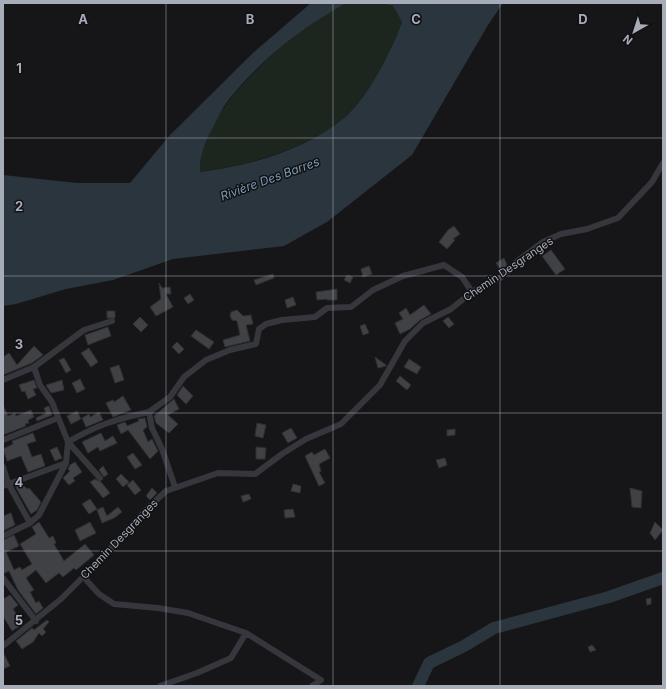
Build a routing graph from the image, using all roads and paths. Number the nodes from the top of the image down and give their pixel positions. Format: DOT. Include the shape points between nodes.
graph roads {
  1 [pos="663,163"];
  2 [pos="472,292"];
  3 [pos="112,321"];
  4 [pos="34,367"];
  5 [pos="3,380"];
  6 [pos="149,412"];
  7 [pos="58,418"];
  8 [pos="3,440"];
  9 [pos="68,442"];
  10 [pos="66,463"];
  11 [pos="3,467"];
  12 [pos="100,478"];
  13 [pos="5,485"];
  14 [pos="175,487"];
  15 [pos="30,523"];
  16 [pos="3,536"];
  17 [pos="85,574"];
  18 [pos="3,578"];
  19 [pos="36,621"];
  20 [pos="246,633"];
  21 [pos="3,646"];
  22 [pos="160,686"];
  23 [pos="312,686"];
  1 -- 2 [label="street, Chemin Desgranges" via="652,182 618,218 587,229 561,234 543,242 500,278"];
  2 -- 6 [label="street" via="462,277 444,265 403,276 373,290 351,307 327,308 316,317 266,324 259,329 256,344 230,350 206,360 184,376 170,396"];
  2 -- 14 [label="street, Chemin Desgranges" via="451,309 422,323 405,341 380,386 341,424 306,439 254,474 218,473"];
  3 -- 4 [label="street" via="84,330"];
  4 -- 5 [label="street"];
  4 -- 7 [label="street" via="40,385 52,402"];
  6 -- 9 [label="street" via="98,425"];
  6 -- 14 [label="street" via="152,428"];
  7 -- 8 [label="street"];
  7 -- 9 [label="street"];
  9 -- 10 [label="street"];
  9 -- 12 [label="street"];
  10 -- 13 [label="street"];
  10 -- 15 [label="street" via="39,516"];
  11 -- 13 [label="street"];
  13 -- 15 [label="street"];
  14 -- 17 [label="street, Chemin Desgranges" via="166,491 146,510"];
  15 -- 16 [label="street"];
  17 -- 19 [label="street, Chemin Desgranges"];
  17 -- 20 [label="street" via="86,581 114,604 188,613"];
  18 -- 19 [label="street"];
  19 -- 21 [label="street, Chemin Desgranges"];
  20 -- 22 [label="street" via="231,658"];
  20 -- 23 [label="street" via="320,680"];
}
